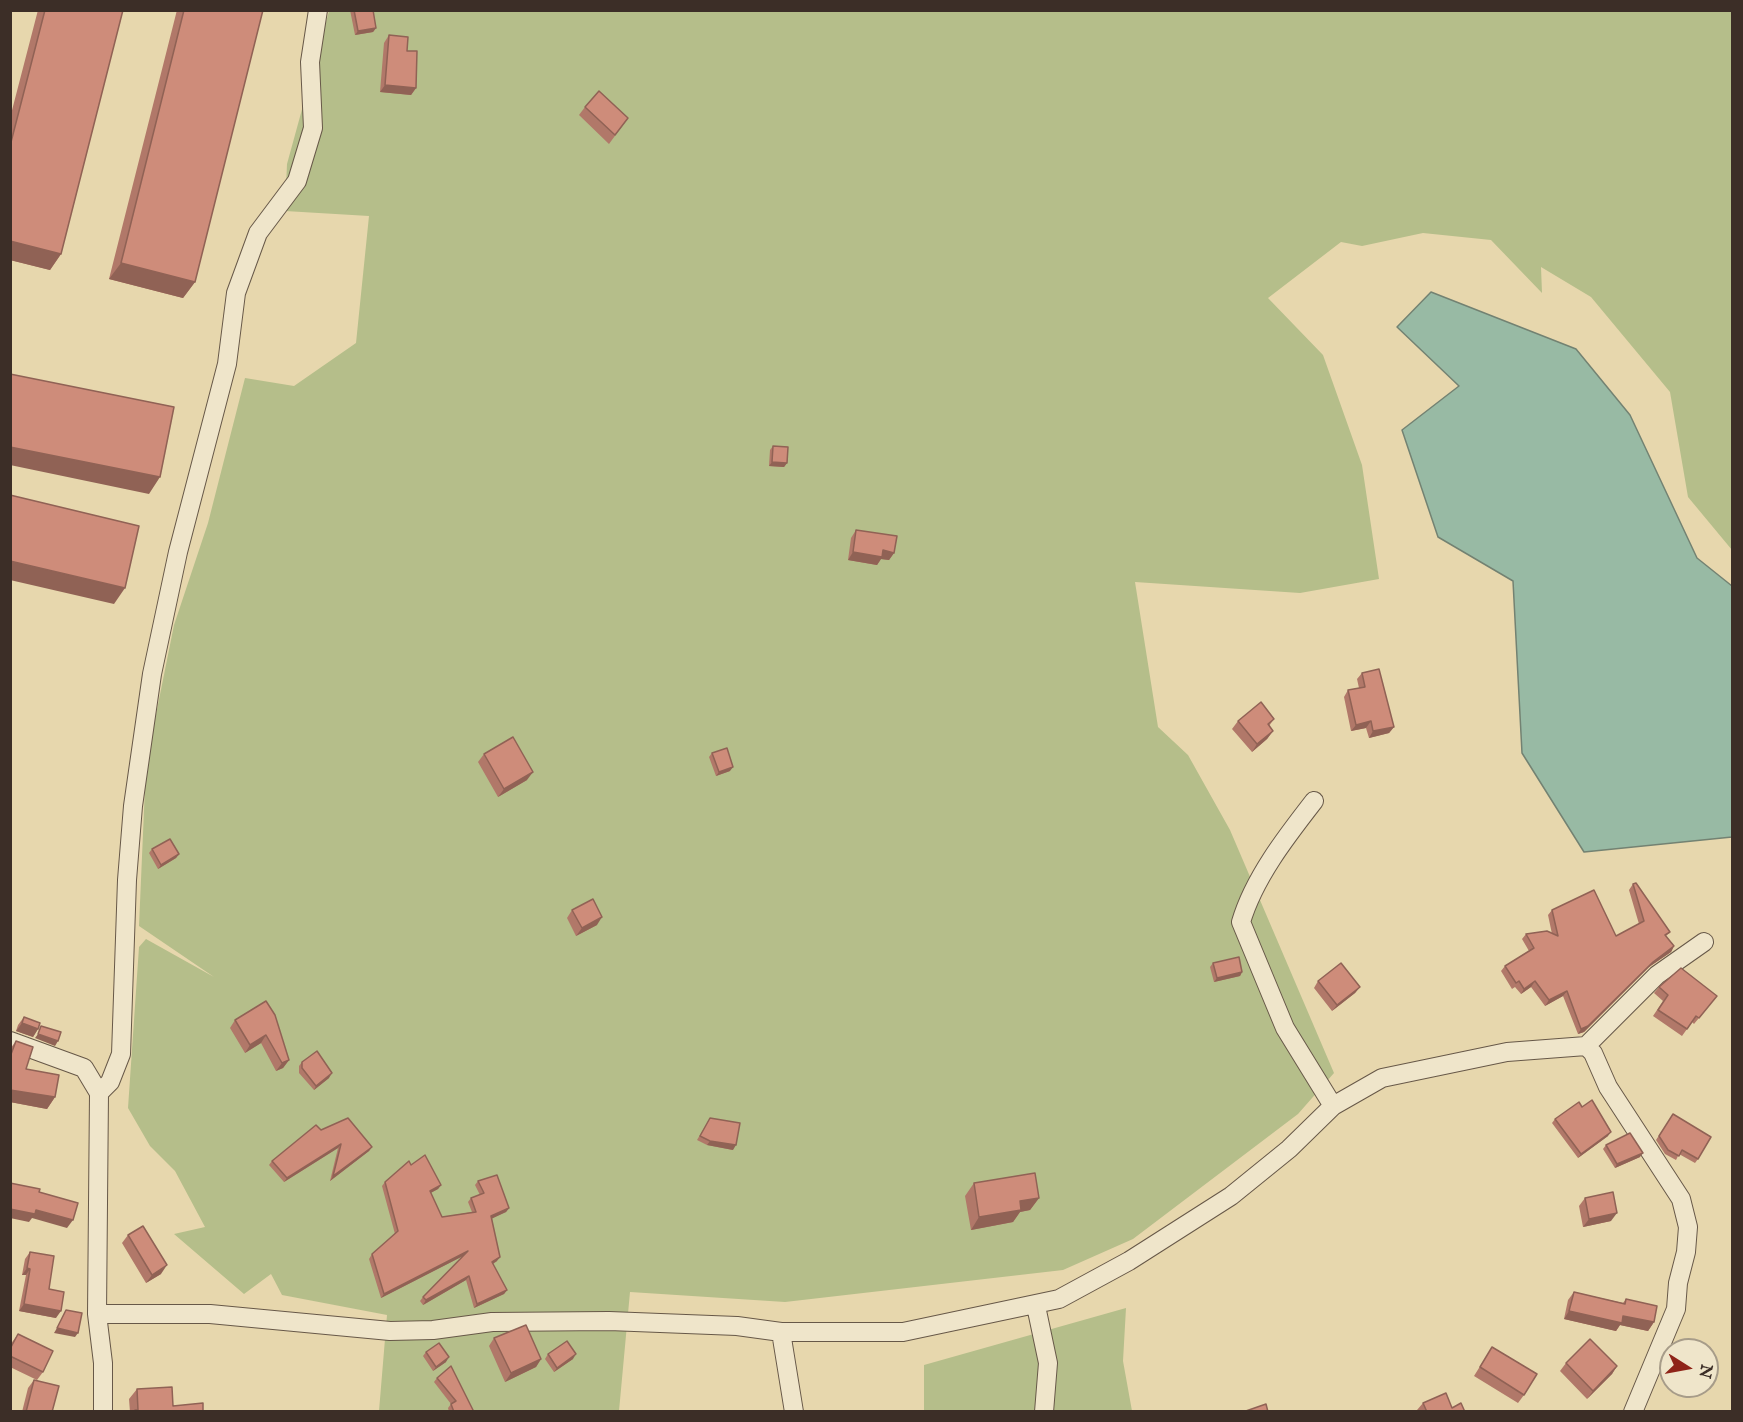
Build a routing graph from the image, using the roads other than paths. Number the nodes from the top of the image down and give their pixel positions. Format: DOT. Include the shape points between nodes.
graph roads {
  1 [pos="318,10"];
  2 [pos="1314,801"];
  3 [pos="1704,942"];
  4 [pos="10,1041"];
  5 [pos="1586,1046"];
  6 [pos="99,1093"];
  7 [pos="1333,1106"];
  8 [pos="1036,1306"];
  9 [pos="98,1314"];
  10 [pos="781,1332"];
  11 [pos="103,1412"];
  12 [pos="794,1412"];
  13 [pos="1044,1412"];
  14 [pos="1633,1412"];
  1 -- 6 [label="street" via="310,62 313,128 297,181 258,233 236,293 227,364 178,552 152,674 133,806 121,1054 110,1082"];
  2 -- 7 [label="street" via="1264,872 1241,922 1286,1028"];
  3 -- 5 [label="street" via="1657,975"];
  4 -- 6 [label="street" via="84,1068"];
  5 -- 7 [label="street" via="1507,1052 1382,1078"];
  5 -- 14 [label="street" via="1681,1199 1688,1227 1676,1309"];
  6 -- 9 [label="street"];
  7 -- 8 [label="street" via="1289,1149 1231,1196 1130,1261 1059,1299"];
  8 -- 10 [label="street" via="903,1332"];
  8 -- 13 [label="street" via="1048,1363"];
  9 -- 10 [label="street" via="210,1314 390,1331 492,1322 609,1322 737,1326"];
  9 -- 11 [label="street"];
  10 -- 12 [label="street"];
}
